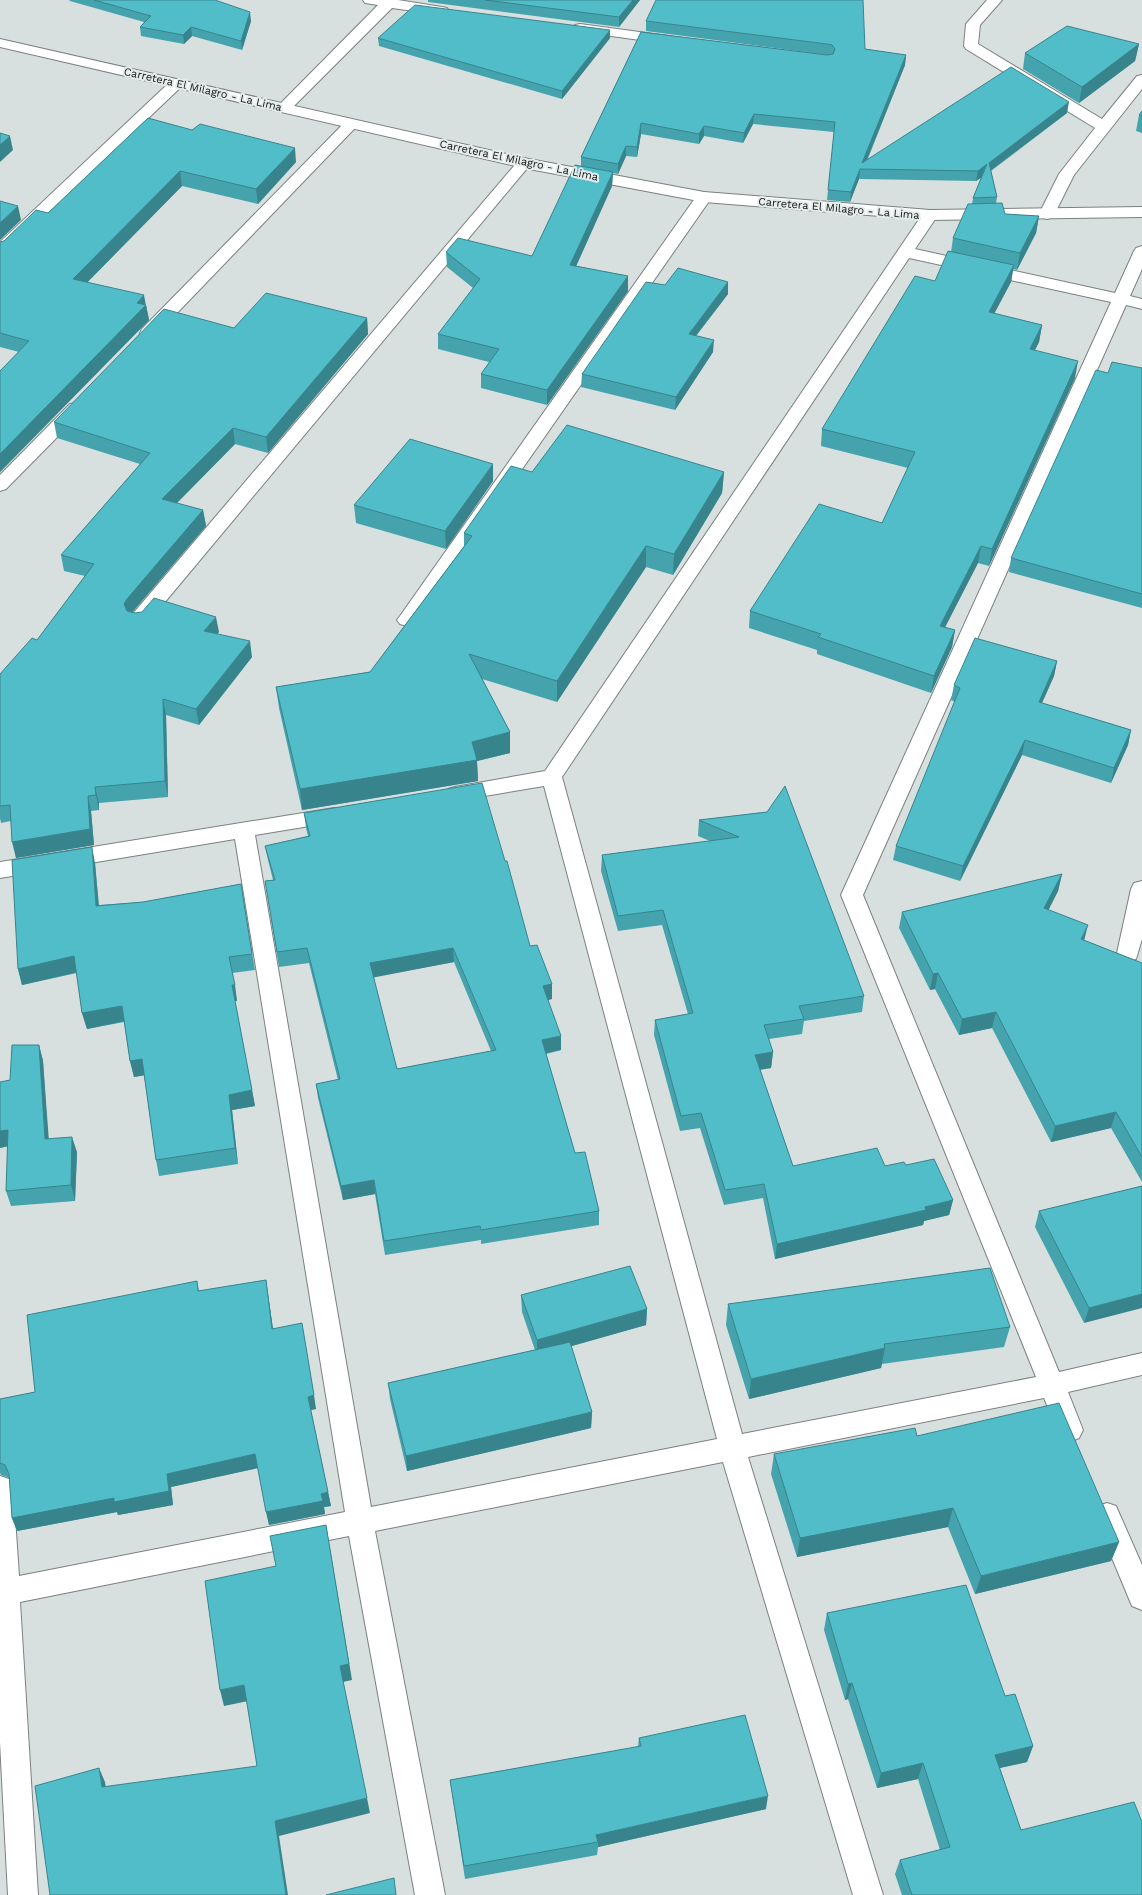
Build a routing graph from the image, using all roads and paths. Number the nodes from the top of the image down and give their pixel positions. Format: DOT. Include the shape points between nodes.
graph roads {
  1 [pos="370,0"];
  2 [pos="995,0"];
  3 [pos="389,2"];
  4 [pos="457,13"];
  5 [pos="567,27"];
  6 [pos="685,42"];
  7 [pos="0,43"];
  8 [pos="1142,79"];
  9 [pos="177,82"];
  10 [pos="284,108"];
  11 [pos="351,124"];
  12 [pos="1104,127"];
  13 [pos="524,163"];
  14 [pos="704,197"];
  15 [pos="1142,212"];
  16 [pos="1047,214"];
  17 [pos="930,215"];
  18 [pos="0,251"];
  19 [pos="1142,251"];
  20 [pos="906,252"];
  21 [pos="1119,299"];
  22 [pos="1142,304"];
  23 [pos="139,342"];
  24 [pos="89,394"];
  25 [pos="0,485"];
  26 [pos="407,620"];
  27 [pos="138,621"];
  28 [pos="552,777"];
  29 [pos="436,797"];
  30 [pos="352,812"];
  31 [pos="244,830"];
  32 [pos="0,870"];
  33 [pos="1142,889"];
  34 [pos="1128,953"];
  35 [pos="1142,1364"];
  36 [pos="1051,1384"];
  37 [pos="732,1447"];
  38 [pos="1079,1451"];
  39 [pos="0,1488"];
  40 [pos="1098,1495"];
  41 [pos="360,1522"];
  42 [pos="3,1592"];
  43 [pos="1142,1597"];
  44 [pos="23,1895"];
  45 [pos="430,1895"];
  46 [pos="868,1895"];
  1 -- 3 [label="street"];
  2 -- 12 [label="street" via="973,24 971,46"];
  3 -- 4 [label="street"];
  3 -- 10 [label="street"];
  5 -- 6 [label="street"];
  7 -- 9 [label="street, Carretera El Milagro - La Lima"];
  8 -- 12 [label="street"];
  9 -- 10 [label="street, Carretera El Milagro - La Lima"];
  9 -- 18 [label="street"];
  10 -- 11 [label="street, Carretera El Milagro - La Lima"];
  11 -- 13 [label="street, Carretera El Milagro - La Lima"];
  11 -- 23 [label="street"];
  12 -- 16 [label="street" via="1067,174"];
  13 -- 14 [label="street, Carretera El Milagro - La Lima"];
  13 -- 27 [label="street"];
  14 -- 17 [label="street, Carretera El Milagro - La Lima"];
  14 -- 26 [label="street"];
  15 -- 16 [label="street, Carretera El Milagro - La Lima"];
  16 -- 17 [label="street, Carretera El Milagro - La Lima"];
  17 -- 20 [label="street"];
  19 -- 21 [label="street"];
  20 -- 21 [label="street"];
  20 -- 28 [label="street"];
  21 -- 22 [label="street"];
  21 -- 36 [label="street" via="852,895"];
  24 -- 25 [label="street"];
  28 -- 29 [label="street"];
  28 -- 37 [label="street"];
  30 -- 31 [label="street"];
  31 -- 32 [label="street"];
  31 -- 41 [label="street"];
  33 -- 34 [label="street"];
  35 -- 36 [label="street"];
  36 -- 37 [label="street"];
  36 -- 38 [label="street"];
  37 -- 41 [label="street"];
  37 -- 46 [label="street"];
  39 -- 42 [label="street"];
  40 -- 43 [label="street"];
  41 -- 42 [label="street"];
  41 -- 45 [label="street"];
  42 -- 44 [label="street"];
}
